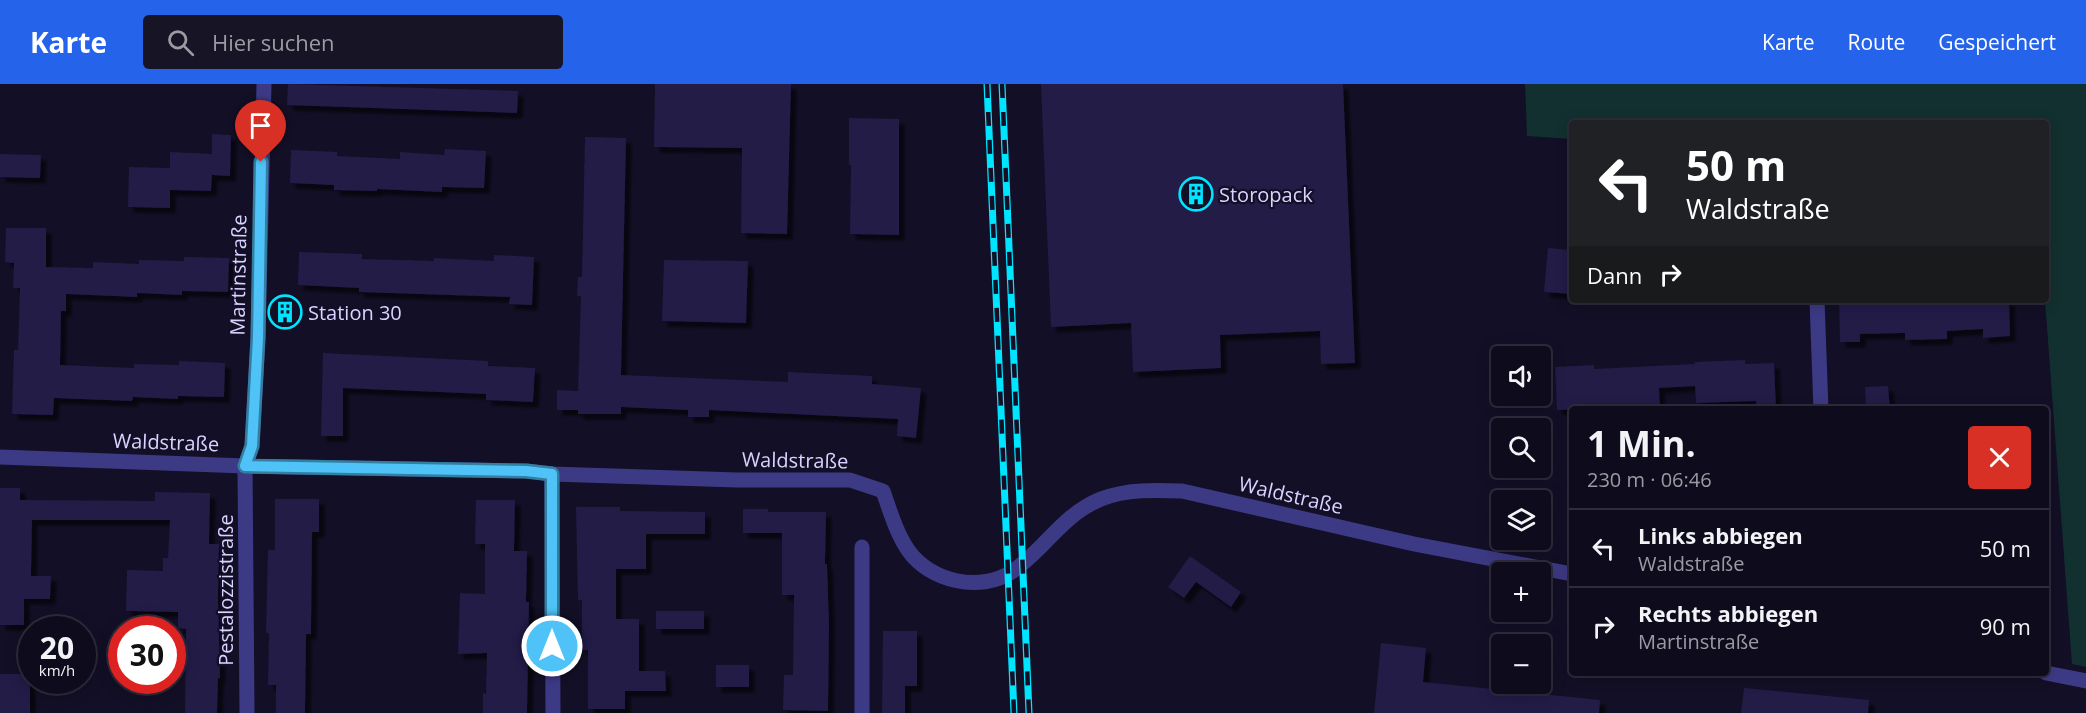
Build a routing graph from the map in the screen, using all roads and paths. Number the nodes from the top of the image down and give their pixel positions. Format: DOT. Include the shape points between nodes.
graph roads {
  1 [pos="264,84"];
  2 [pos="1817,303"];
  3 [pos="1821,406"];
  4 [pos="0,457"];
  5 [pos="245,466"];
  6 [pos="552,474"];
  7 [pos="862,547"];
  8 [pos="1569,573"];
  9 [pos="2049,674"];
  10 [pos="2086,681"];
  11 [pos="247,713"];
  12 [pos="553,713"];
  13 [pos="862,713"];
  1 -- 5 [label="street, Martinstraße" via="258,338 252,446"];
  2 -- 3 [label="street"];
  4 -- 5 [label="street, Waldstraße"];
  5 -- 6 [label="street, Waldstraße"];
  5 -- 11 [label="street, Pestalozzistraße"];
  6 -- 8 [label="street, Waldstraße" via="850,480 868,484 883,491 899,534 918,562 957,581 980,583 1001,578 1031,557 1071,515 1101,499 1149,490 1182,491 1414,544"];
  6 -- 12 [label="street"];
  7 -- 13 [label="street"];
  9 -- 10 [label="street"];
}
